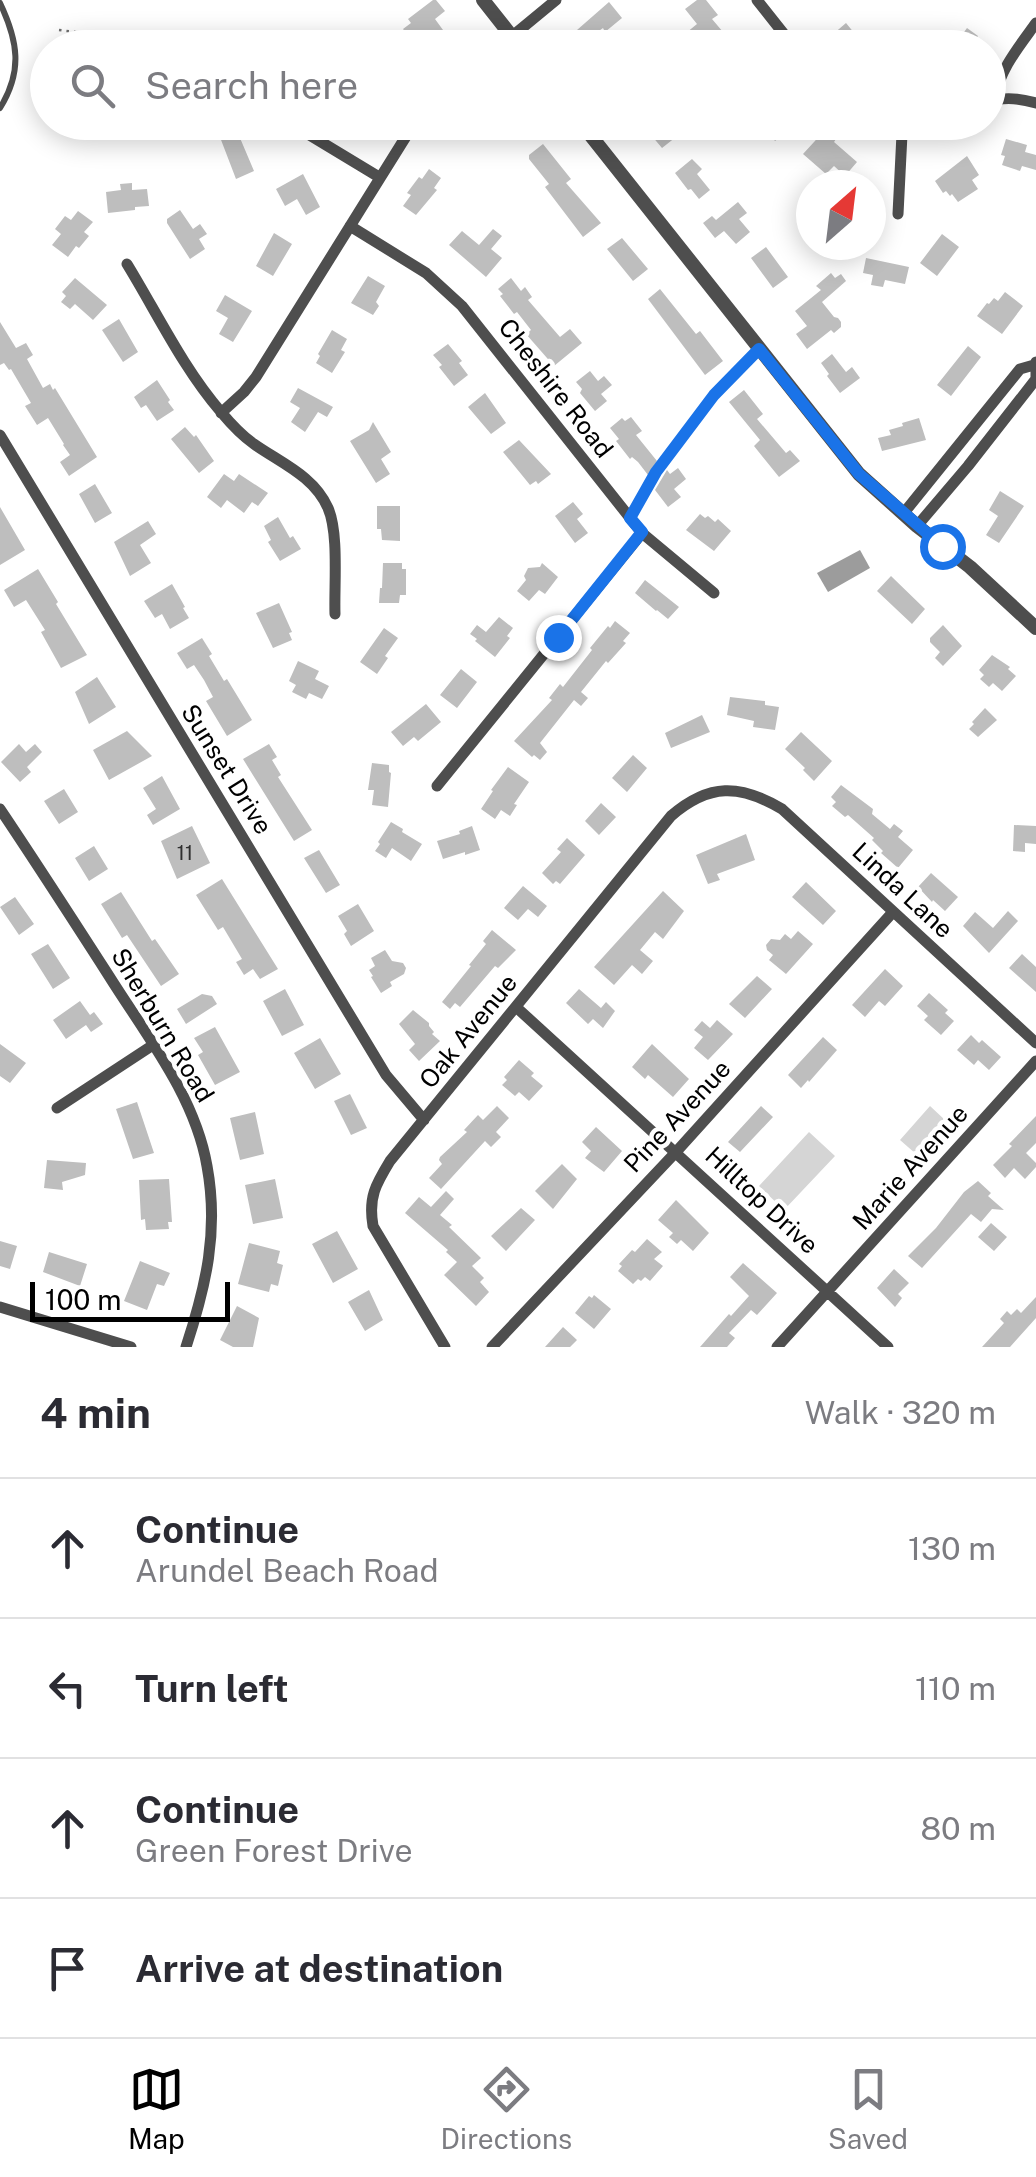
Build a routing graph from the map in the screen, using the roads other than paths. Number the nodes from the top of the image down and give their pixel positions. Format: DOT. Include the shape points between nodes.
graph roads {
  1 [pos="483,0"];
  2 [pos="556,0"];
  3 [pos="757,0"];
  4 [pos="0,3"];
  5 [pos="1036,23"];
  6 [pos="507,30"];
  7 [pos="528,30"];
  8 [pos="781,30"];
  9 [pos="1006,64"];
  10 [pos="1006,101"];
  11 [pos="1036,104"];
  12 [pos="0,108"];
  13 [pos="319,140"];
  14 [pos="403,140"];
  15 [pos="594,140"];
  16 [pos="902,140"];
  17 [pos="379,177"];
  18 [pos="898,214"];
  19 [pos="350,226"];
  20 [pos="127,264"];
  21 [pos="759,349"];
  22 [pos="1036,364"];
  23 [pos="222,413"];
  24 [pos="0,435"];
  25 [pos="903,514"];
  26 [pos="630,518"];
  27 [pos="917,526"];
  28 [pos="642,532"];
  29 [pos="714,593"];
  30 [pos="335,614"];
  31 [pos="1036,628"];
  32 [pos="437,786"];
  33 [pos="729,790"];
  34 [pos="0,809"];
  35 [pos="893,912"];
  36 [pos="516,1007"];
  37 [pos="1036,1042"];
  38 [pos="153,1045"];
  39 [pos="1036,1061"];
  40 [pos="57,1108"];
  41 [pos="424,1120"];
  42 [pos="676,1152"];
  43 [pos="827,1291"];
  44 [pos="0,1306"];
  45 [pos="131,1347"];
  46 [pos="186,1347"];
  47 [pos="445,1347"];
  48 [pos="492,1347"];
  49 [pos="777,1347"];
  50 [pos="888,1347"];
  1 -- 6 [label="street"];
  2 -- 7 [label="street"];
  3 -- 8 [label="street"];
  4 -- 12 [label="lane" via="11,26 16,69"];
  5 -- 9 [label="street"];
  10 -- 11 [label="street"];
  13 -- 17 [label="street"];
  14 -- 17 [label="street"];
  15 -- 21 [label="street"];
  16 -- 18 [label="street"];
  17 -- 19 [label="street"];
  19 -- 23 [label="street" via="256,376"];
  19 -- 26 [label="street, Cheshire Road" via="426,273 462,306"];
  20 -- 23 [label="street"];
  21 -- 25 [label="street" via="859,474"];
  21 -- 26 [label="lane" via="714,395"];
  22 -- 25 [label="street" via="1020,370"];
  22 -- 27 [label="street" via="1036,379"];
  23 -- 30 [label="street" via="322,496 333,529"];
  24 -- 41 [label="street, Sunset Drive" via="386,1074"];
  25 -- 27 [label="street"];
  26 -- 28 [label="street, Cheshire Road"];
  27 -- 31 [label="street"];
  28 -- 29 [label="street, Cheshire Road"];
  28 -- 32 [label="street"];
  33 -- 35 [label="street, Linda Lane" via="782,809"];
  33 -- 36 [label="street, Oak Avenue" via="706,793 670,816"];
  34 -- 38 [label="street, Sherburn Road"];
  35 -- 37 [label="street, Linda Lane"];
  35 -- 42 [label="street, Pine Avenue"];
  36 -- 41 [label="street, Oak Avenue"];
  36 -- 42 [label="street, Hilltop Drive"];
  38 -- 40 [label="street"];
  38 -- 46 [label="street, Sherburn Road" via="197,1128 211,1200 204,1290"];
  39 -- 43 [label="street, Marie Avenue"];
  41 -- 47 [label="street, Oak Avenue" via="379,1178 370,1208 373,1226"];
  42 -- 43 [label="street, Hilltop Drive"];
  42 -- 48 [label="street, Pine Avenue"];
  43 -- 49 [label="street, Marie Avenue"];
  43 -- 50 [label="street, Hilltop Drive"];
  44 -- 45 [label="street"];
}
